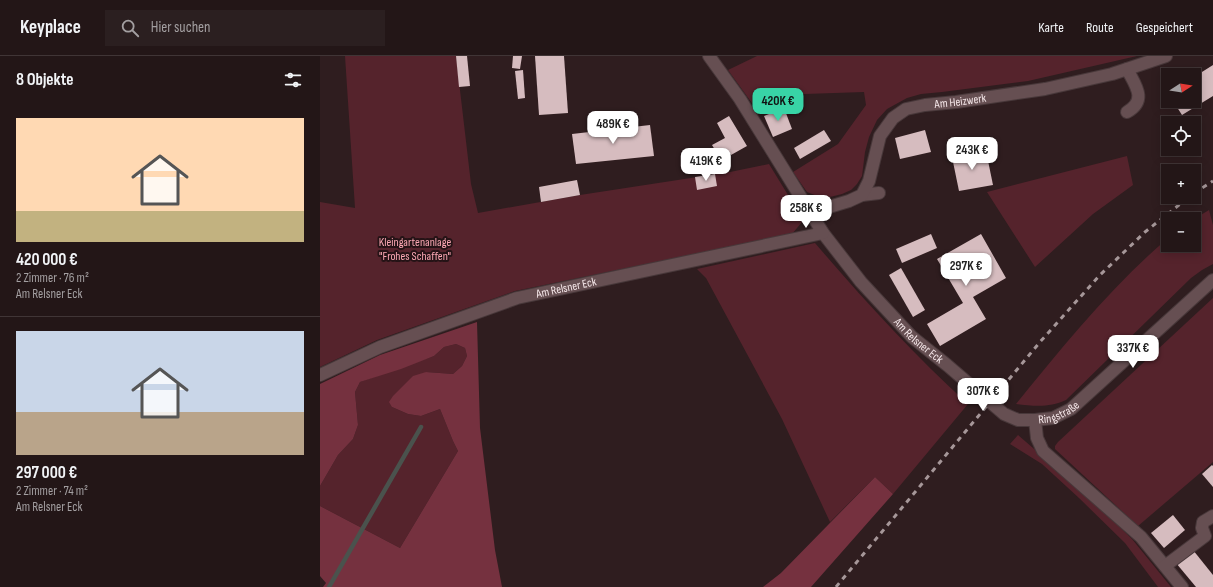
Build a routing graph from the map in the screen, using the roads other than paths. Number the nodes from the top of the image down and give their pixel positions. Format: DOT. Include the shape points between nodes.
graph roads {
  1 [pos="709,56"];
  2 [pos="1166,56"];
  3 [pos="1127,69"];
  4 [pos="1127,112"];
  5 [pos="879,193"];
  6 [pos="862,195"];
  7 [pos="809,213"];
  8 [pos="823,233"];
  9 [pos="1213,280"];
  10 [pos="320,375"];
  11 [pos="1034,420"];
  12 [pos="1213,516"];
  13 [pos="1165,566"];
  14 [pos="1182,587"];
  1 -- 7 [label="street, Am Relsner Eck" via="740,99"];
  2 -- 3 [label="street, Am Heizwerk"];
  3 -- 4 [label="street" via="1139,93 1139,101 1135,108"];
  3 -- 6 [label="street, Am Heizwerk" via="1045,89 906,109 893,118 880,136 869,181"];
  5 -- 6 [label="street"];
  6 -- 7 [label="street"];
  7 -- 8 [label="street, Am Relsner Eck"];
  8 -- 10 [label="street, Am Relsner Eck" via="517,298 380,347"];
  8 -- 11 [label="street, Am Relsner Eck" via="862,282 912,337 1004,414 1018,420"];
  9 -- 11 [label="street, Ringstraße" via="1072,409 1053,418"];
  11 -- 13 [label="street, Ringstraße" via="1037,438 1043,451 1141,537"];
  12 -- 13 [label="street" via="1203,522 1202,528 1206,536"];
  13 -- 14 [label="street, Ringstraße"];
}
